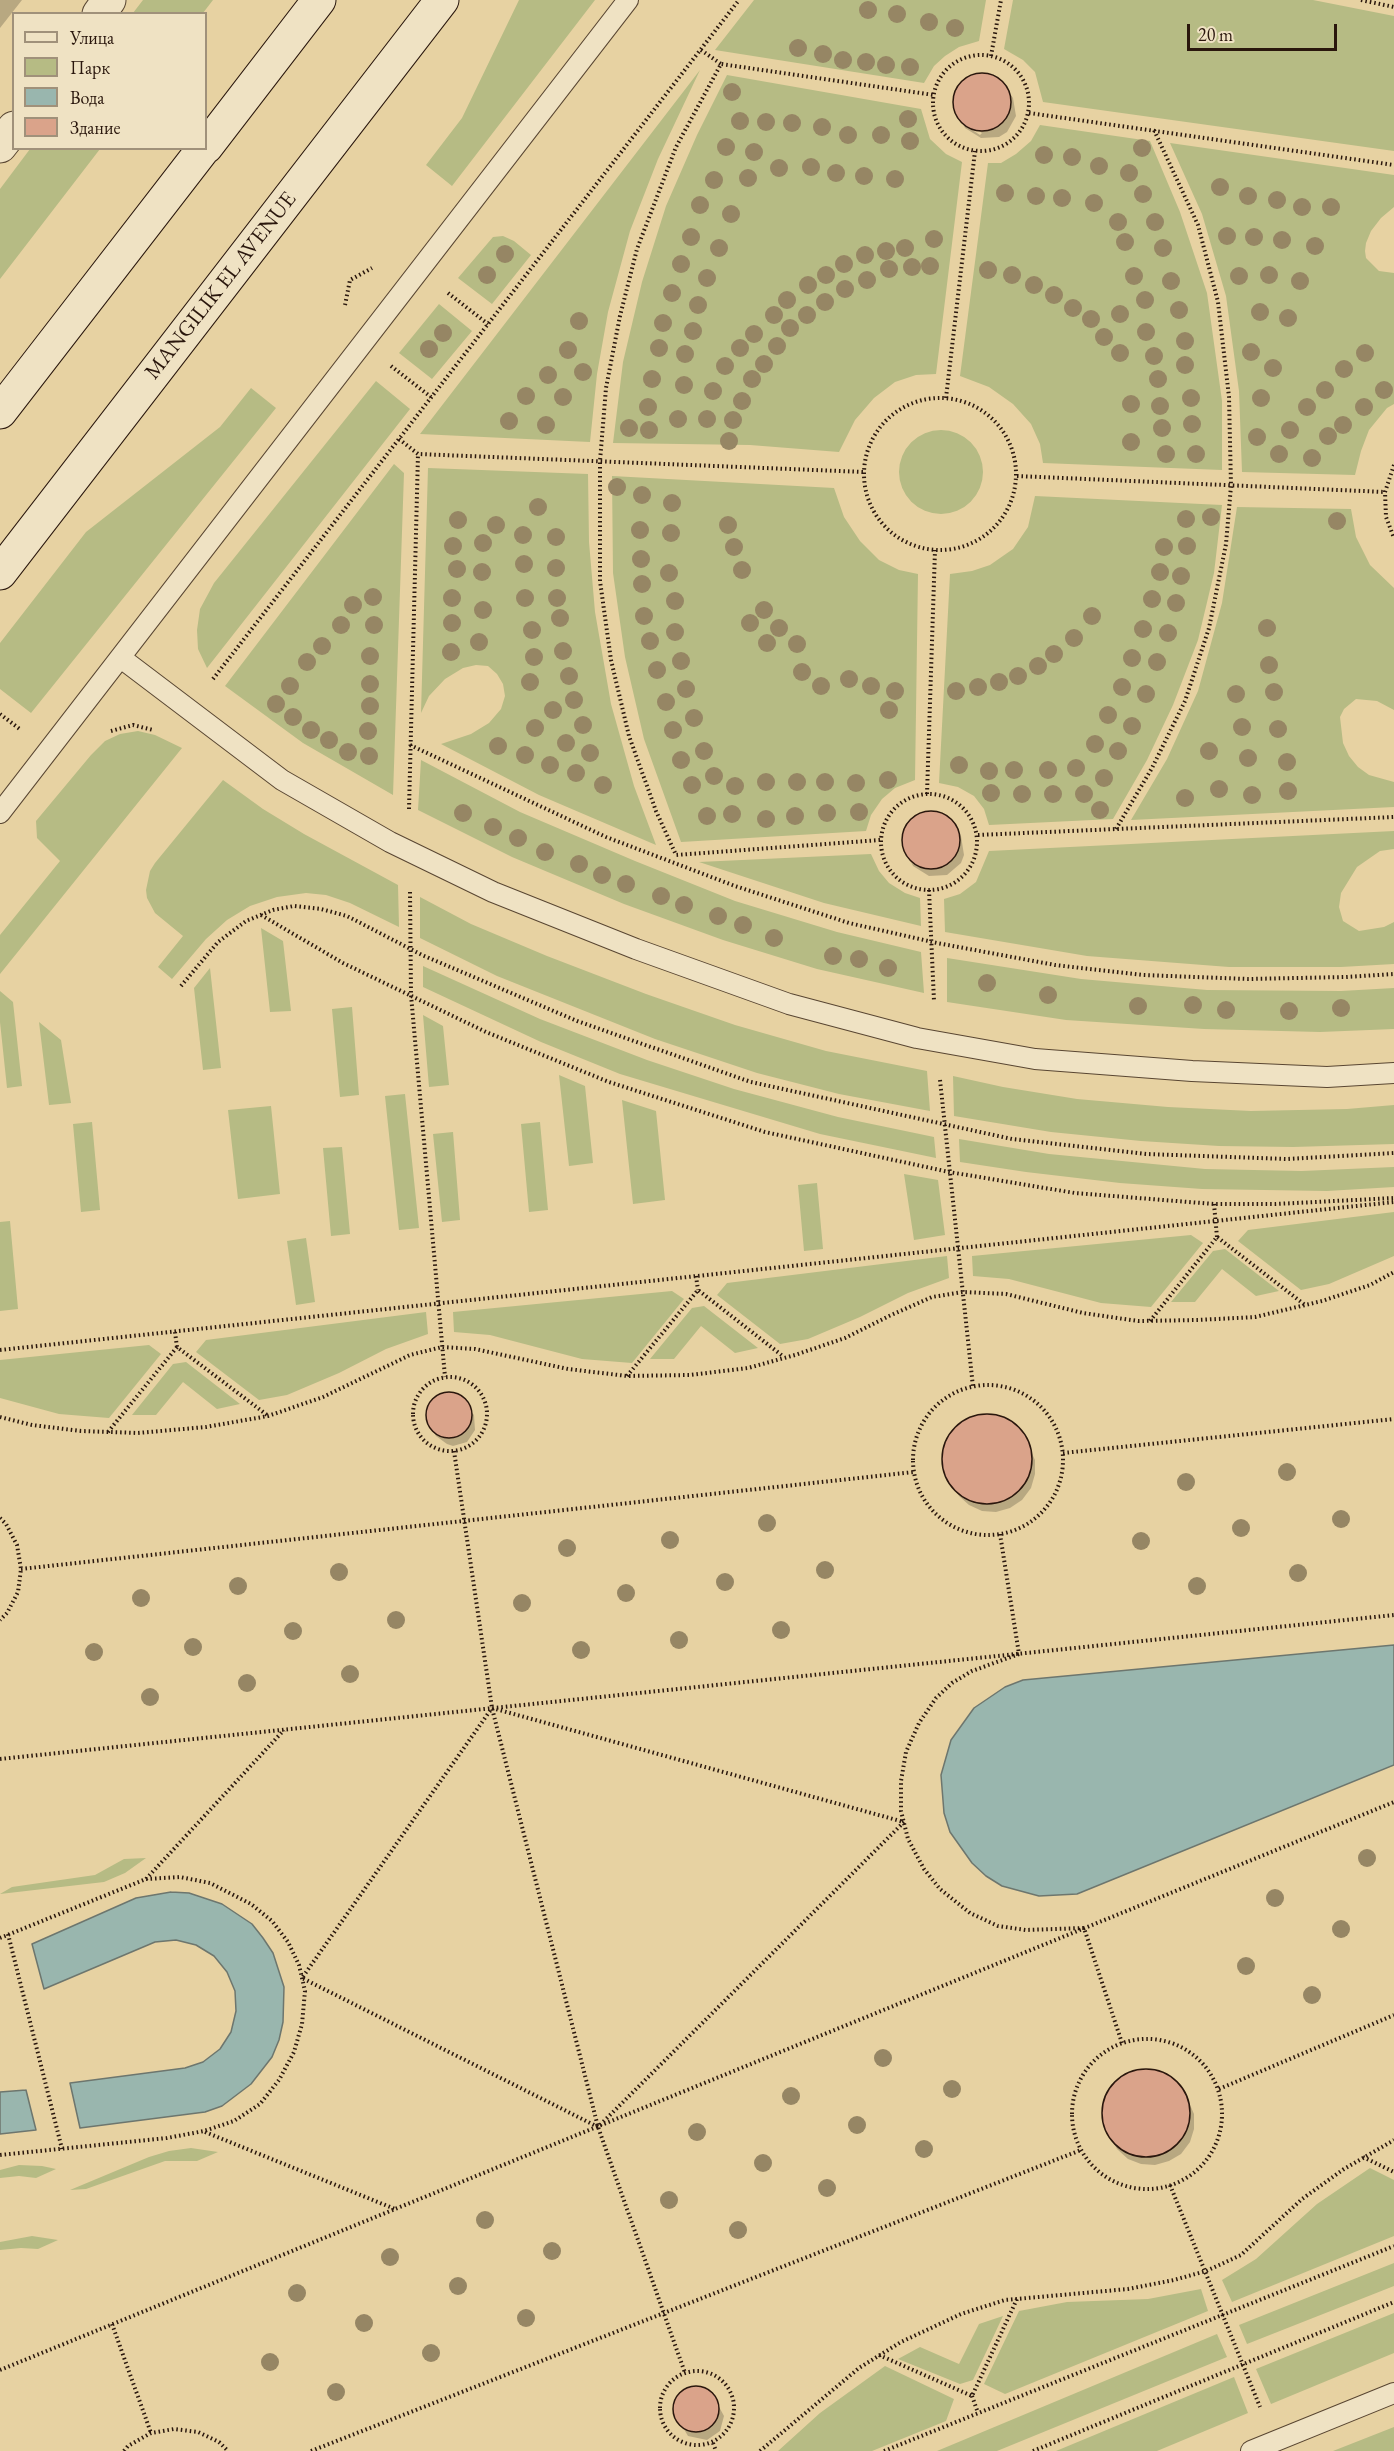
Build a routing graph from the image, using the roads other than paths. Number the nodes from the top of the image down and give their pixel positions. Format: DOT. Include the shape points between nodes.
graph roads {
  1 [pos="319,0"];
  2 [pos="442,0"];
  3 [pos="628,0"];
  4 [pos="12,131"];
  5 [pos="207,145"];
  6 [pos="0,146"];
  7 [pos="203,150"];
  8 [pos="0,412"];
  9 [pos="0,573"];
  10 [pos="121,658"];
  11 [pos="0,813"];
  12 [pos="1394,1073"];
  13 [pos="1394,2393"];
  14 [pos="1251,2451"];
  1 -- 5 [label="main road"];
  2 -- 9 [label="main road, MANGILIK EL AVENUE"];
  3 -- 10 [label="lane"];
  4 -- 6 [label="main road"];
  7 -- 8 [label="main road"];
  10 -- 11 [label="lane"];
  10 -- 12 [label="lane" via="282,780 390,842 504,896 789,1004 917,1038 1035,1059 1327,1077"];
  13 -- 14 [label="lane"];
}
